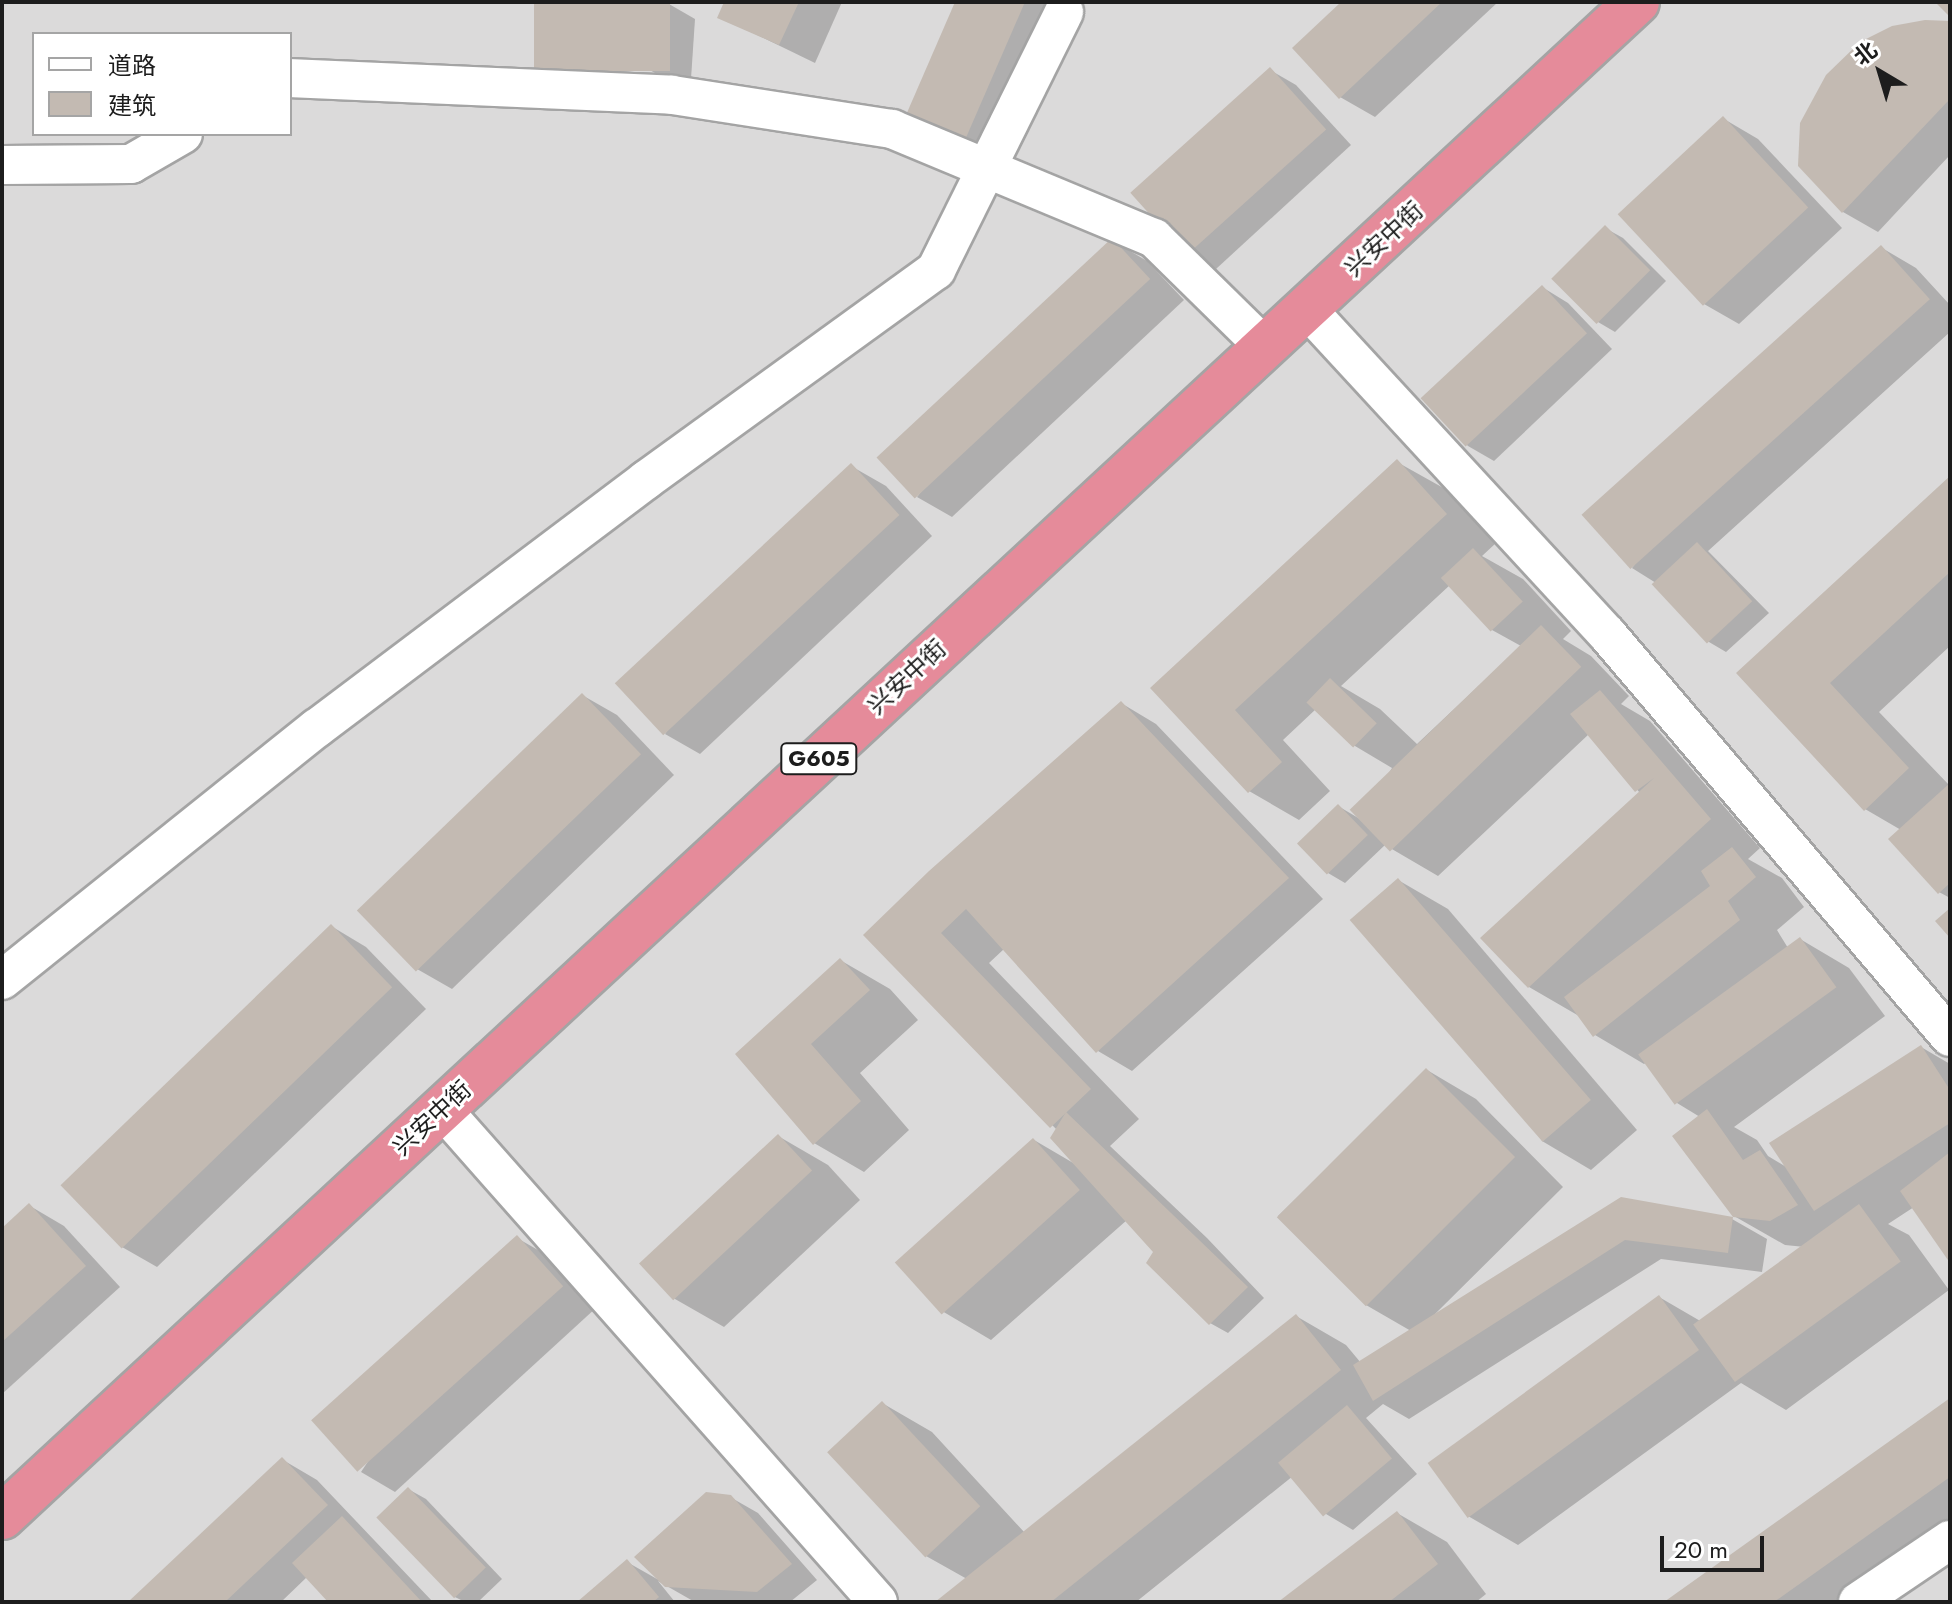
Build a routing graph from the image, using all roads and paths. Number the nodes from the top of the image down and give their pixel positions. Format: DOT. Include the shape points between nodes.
graph roads {
  1 [pos="1637,2"];
  2 [pos="1064,12"];
  3 [pos="292,78"];
  4 [pos="180,136"];
  5 [pos="2,165"];
  6 [pos="987,168"];
  7 [pos="1308,310"];
  8 [pos="1264,346"];
  9 [pos="2,980"];
  10 [pos="1950,1037"];
  11 [pos="442,1109"];
  12 [pos="2,1517"];
  13 [pos="1950,1540"];
  14 [pos="878,1602"];
  15 [pos="1858,1602"];
  1 -- 7 [label="highway, 兴安中街 / G605"];
  2 -- 6 [label="street"];
  3 -- 6 [label="street" via="672,95 892,129"];
  4 -- 5 [label="street" via="131,164"];
  6 -- 8 [label="street" via="1154,238"];
  6 -- 9 [label="street" via="936,270 317,728"];
  7 -- 8 [label="highway, 兴安中街 / G605"];
  7 -- 10 [label="street" via="1607,634"];
  8 -- 11 [label="highway, 兴安中街 / G605"];
  11 -- 12 [label="highway, 兴安中街 / G605"];
  11 -- 14 [label="street"];
  13 -- 15 [label="street"];
}
